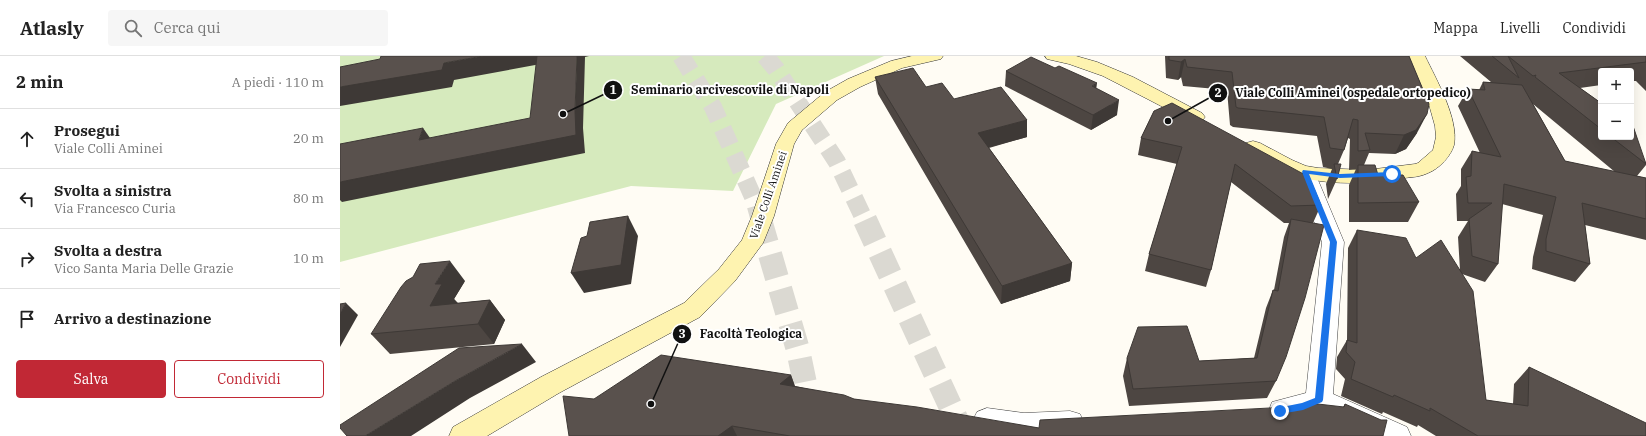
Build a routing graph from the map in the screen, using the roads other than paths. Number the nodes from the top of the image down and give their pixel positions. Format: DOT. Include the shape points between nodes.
graph roads {
  1 [pos="935,56"];
  2 [pos="1052,56"];
  3 [pos="1417,56"];
  4 [pos="1212,126"];
  5 [pos="1238,140"];
  6 [pos="1305,172"];
  7 [pos="1319,400"];
  8 [pos="1256,412"];
  9 [pos="961,417"];
  10 [pos="1096,421"];
  11 [pos="463,436"];
  12 [pos="1397,436"];
  1 -- 11 [label="main road, Viale Colli Aminei" via="897,64 854,83 831,96 796,127 786,144 752,243 727,275 692,310 550,385"];
  2 -- 4 [label="main road" via="1106,70"];
  3 -- 6 [label="main road" via="1445,128 1444,145 1435,160 1420,169 1392,174 1340,176"];
  5 -- 6 [label="main road"];
  6 -- 7 [label="street" via="1333,242"];
  7 -- 8 [label="street" via="1280,411"];
  7 -- 12 [label="street"];
  9 -- 10 [label="street" via="1024,426"];
}
